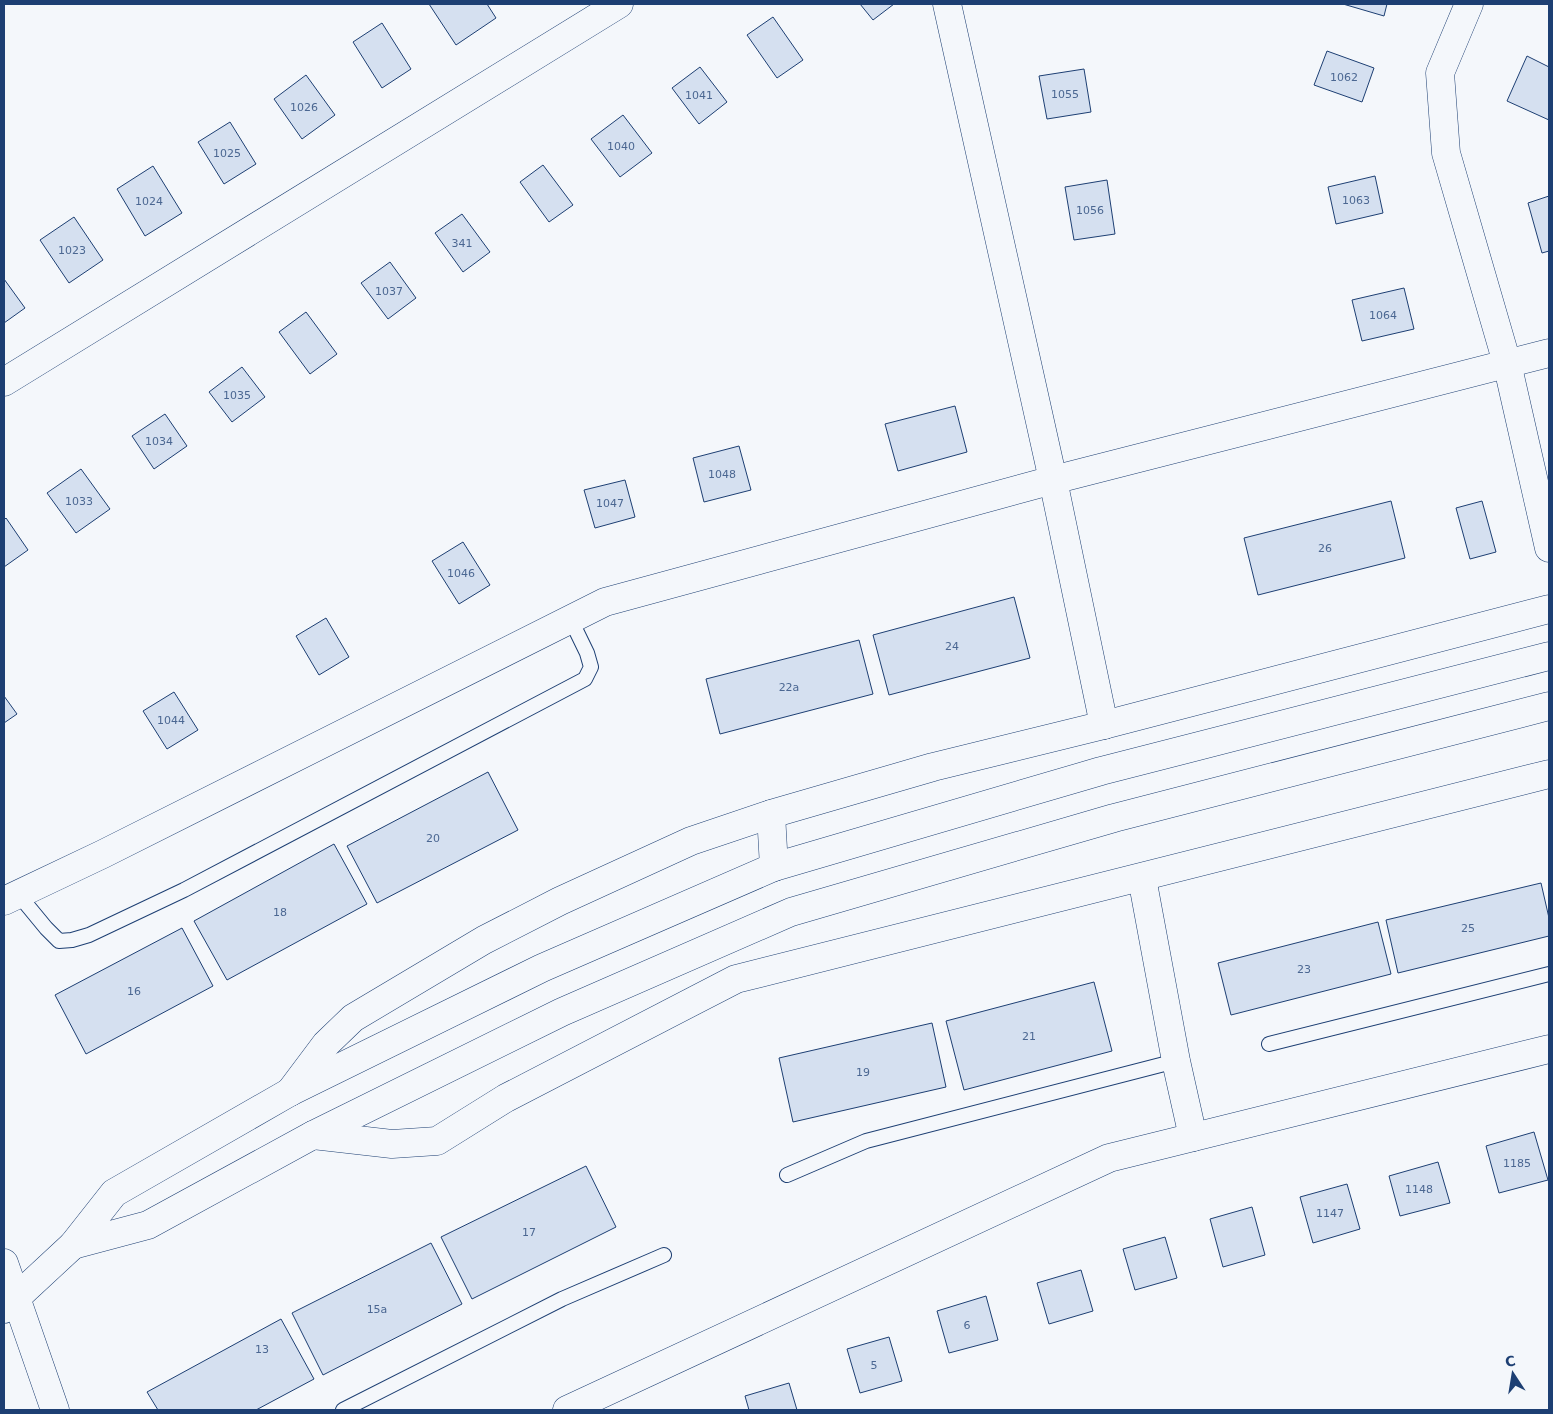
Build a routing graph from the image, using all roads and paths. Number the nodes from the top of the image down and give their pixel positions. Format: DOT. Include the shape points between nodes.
graph roads {
  1 [pos="619,4"];
  2 [pos="947,4"];
  3 [pos="1469,4"];
  4 [pos="1549,353"];
  5 [pos="1507,363"];
  6 [pos="4,382"];
  7 [pos="1053,480"];
  8 [pos="1549,548"];
  9 [pos="1549,609"];
  10 [pos="570,618"];
  11 [pos="1549,656"];
  12 [pos="1549,706"];
  13 [pos="1104,725"];
  14 [pos="1549,774"];
  15 [pos="771,814"];
  16 [pos="774,867"];
  17 [pos="1142,878"];
  18 [pos="11,898"];
  19 [pos="1549,974"];
  20 [pos="1269,1044"];
  21 [pos="1549,1049"];
  22 [pos="1176,1061"];
  23 [pos="290,1092"];
  24 [pos="313,1135"];
  25 [pos="1193,1137"];
  26 [pos="787,1175"];
  27 [pos="73,1245"];
  28 [pos="664,1255"];
  29 [pos="4,1263"];
  30 [pos="10,1303"];
  31 [pos="55,1410"];
  32 [pos="343,1410"];
  33 [pos="566,1410"];
  1 -- 6 [label="street"];
  2 -- 7 [label="street"];
  3 -- 5 [label="street" via="1440,73 1446,153"];
  4 -- 5 [label="street"];
  5 -- 7 [label="street"];
  5 -- 8 [label="street"];
  7 -- 10 [label="street" via="604,602"];
  7 -- 13 [label="street"];
  9 -- 13 [label="street"];
  10 -- 18 [label="street"];
  10 -- 18 [label="lane" via="591,667 585,679 184,890 89,935 59,941"];
  11 -- 16 [label="street" via="1101,772"];
  12 -- 24 [label="street" via="1114,818 791,912 562,1012"];
  13 -- 15 [label="street" via="933,767"];
  14 -- 17 [label="street"];
  15 -- 16 [label="street"];
  15 -- 23 [label="street" via="691,841 484,940 353,1018 326,1044"];
  16 -- 23 [label="street" via="542,968"];
  17 -- 22 [label="street"];
  17 -- 24 [label="street" via="736,979 506,1098 437,1141 392,1144"];
  19 -- 20 [label="lane"];
  21 -- 25 [label="street"];
  22 -- 25 [label="street"];
  22 -- 26 [label="lane" via="866,1141"];
  23 -- 27 [label="street" via="114,1193"];
  24 -- 27 [label="street" via="148,1225"];
  25 -- 33 [label="street" via="1110,1158"];
  27 -- 30 [label="street"];
  28 -- 32 [label="lane" via="562,1299"];
  29 -- 30 [label="street"];
  30 -- 31 [label="street"];
}
